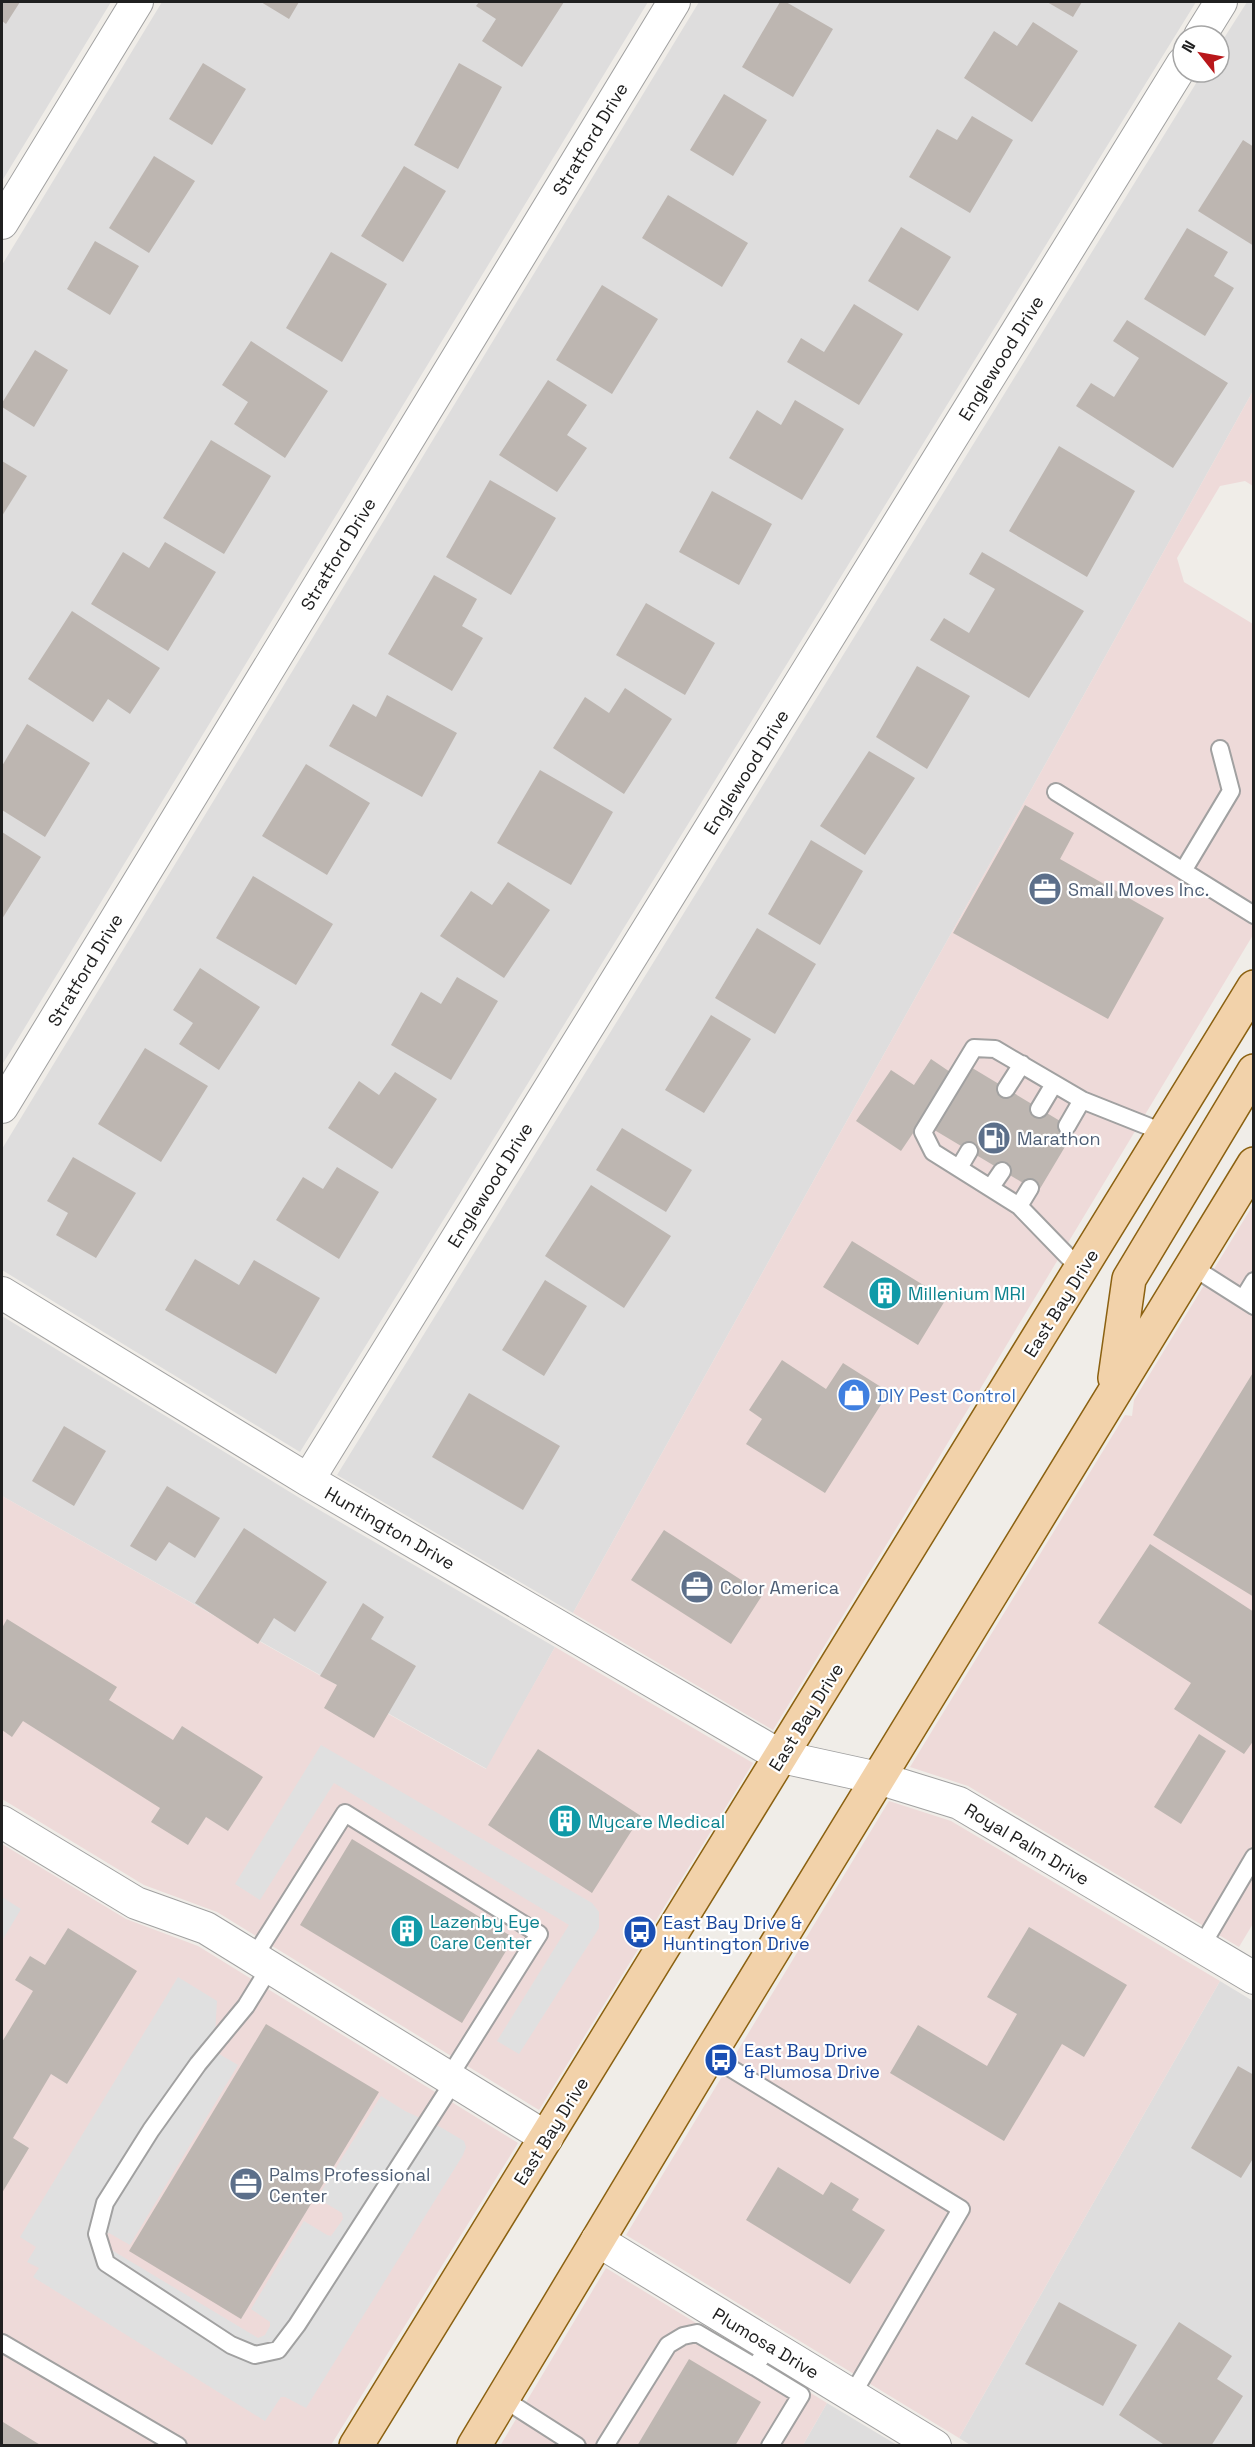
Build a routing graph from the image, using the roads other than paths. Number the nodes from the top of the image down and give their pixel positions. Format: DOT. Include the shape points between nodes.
graph roads {
  1 [pos="137,2"];
  2 [pos="674,2"];
  3 [pos="1221,2"];
  4 [pos="1207,24"];
  5 [pos="1171,82"];
  6 [pos="2,223"];
  7 [pos="1220,749"];
  8 [pos="1056,792"];
  9 [pos="1183,871"];
  10 [pos="1254,915"];
  11 [pos="1254,987"];
  12 [pos="1022,1064"];
  13 [pos="1254,1071"];
  14 [pos="1054,1084"];
  15 [pos="1006,1089"];
  16 [pos="1082,1100"];
  17 [pos="2,1107"];
  18 [pos="1039,1109"];
  19 [pos="1067,1126"];
  20 [pos="1165,1133"];
  21 [pos="969,1151"];
  22 [pos="1254,1164"];
  23 [pos="959,1168"];
  24 [pos="1002,1171"];
  25 [pos="991,1187"];
  26 [pos="1030,1188"];
  27 [pos="1019,1206"];
  28 [pos="1191,1266"];
  29 [pos="1081,1270"];
  30 [pos="1254,1281"];
  31 [pos="2,1293"];
  32 [pos="1248,1303"];
  33 [pos="1114,1392"];
  34 [pos="308,1480"];
  35 [pos="782,1757"];
  36 [pos="878,1778"];
  37 [pos="5,1831"];
  38 [pos="1254,1857"];
  39 [pos="1201,1947"];
  40 [pos="262,1962"];
  41 [pos="1254,1978"];
  42 [pos="709,2055"];
  43 [pos="452,2079"];
  44 [pos="547,2138"];
  45 [pos="597,2240"];
  46 [pos="2,2343"];
  47 [pos="763,2356"];
  48 [pos="852,2395"];
  49 [pos="502,2398"];
  50 [pos="178,2445"];
  51 [pos="356,2445"];
  52 [pos="474,2445"];
  53 [pos="578,2445"];
  54 [pos="605,2445"];
  55 [pos="770,2445"];
  56 [pos="935,2445"];
  1 -- 6 [label="street"];
  2 -- 17 [label="street, Stratford Drive"];
  3 -- 4 [label="street"];
  5 -- 34 [label="street, Englewood Drive"];
  7 -- 9 [label="lane" via="1231,791"];
  8 -- 9 [label="lane"];
  9 -- 10 [label="lane"];
  11 -- 20 [label="main road, East Bay Drive"];
  12 -- 14 [label="lane"];
  12 -- 15 [label="lane"];
  12 -- 23 [label="lane" via="995,1049 974,1048 923,1132 933,1152"];
  13 -- 33 [label="main road" via="1129,1279"];
  14 -- 16 [label="lane"];
  14 -- 18 [label="lane"];
  16 -- 19 [label="lane"];
  16 -- 20 [label="lane"];
  20 -- 29 [label="main road, East Bay Drive"];
  21 -- 23 [label="lane"];
  22 -- 28 [label="main road"];
  23 -- 25 [label="lane"];
  24 -- 25 [label="lane"];
  25 -- 27 [label="lane"];
  26 -- 27 [label="lane"];
  27 -- 29 [label="lane"];
  28 -- 32 [label="lane"];
  28 -- 33 [label="main road"];
  29 -- 35 [label="main road, East Bay Drive"];
  30 -- 32 [label="lane"];
  31 -- 34 [label="street, Huntington Drive"];
  33 -- 36 [label="main road"];
  34 -- 35 [label="street, Huntington Drive"];
  35 -- 36 [label="street, Royal Palm Drive"];
  35 -- 44 [label="main road, East Bay Drive"];
  36 -- 39 [label="street, Royal Palm Drive" via="959,1803"];
  36 -- 42 [label="main road"];
  37 -- 40 [label="street" via="136,1903 206,1928"];
  38 -- 39 [label="lane"];
  39 -- 41 [label="street, Royal Palm Drive"];
  40 -- 43 [label="street"];
  40 -- 43 [label="lane" via="345,1813 539,1934"];
  40 -- 43 [label="lane" via="246,2006 151,2130 105,2204 97,2234 106,2263 231,2345 255,2355 278,2350"];
  42 -- 45 [label="main road"];
  42 -- 48 [label="lane" via="961,2210"];
  43 -- 44 [label="street"];
  44 -- 51 [label="main road, East Bay Drive"];
  45 -- 47 [label="street, Plumosa Drive"];
  45 -- 49 [label="main road"];
  46 -- 50 [label="lane"];
  47 -- 48 [label="street, Plumosa Drive"];
  47 -- 54 [label="lane" via="697,2333 683,2336 668,2345"];
  47 -- 55 [label="lane" via="801,2395"];
  48 -- 56 [label="street, Plumosa Drive"];
  49 -- 52 [label="main road"];
  49 -- 53 [label="lane"];
}
